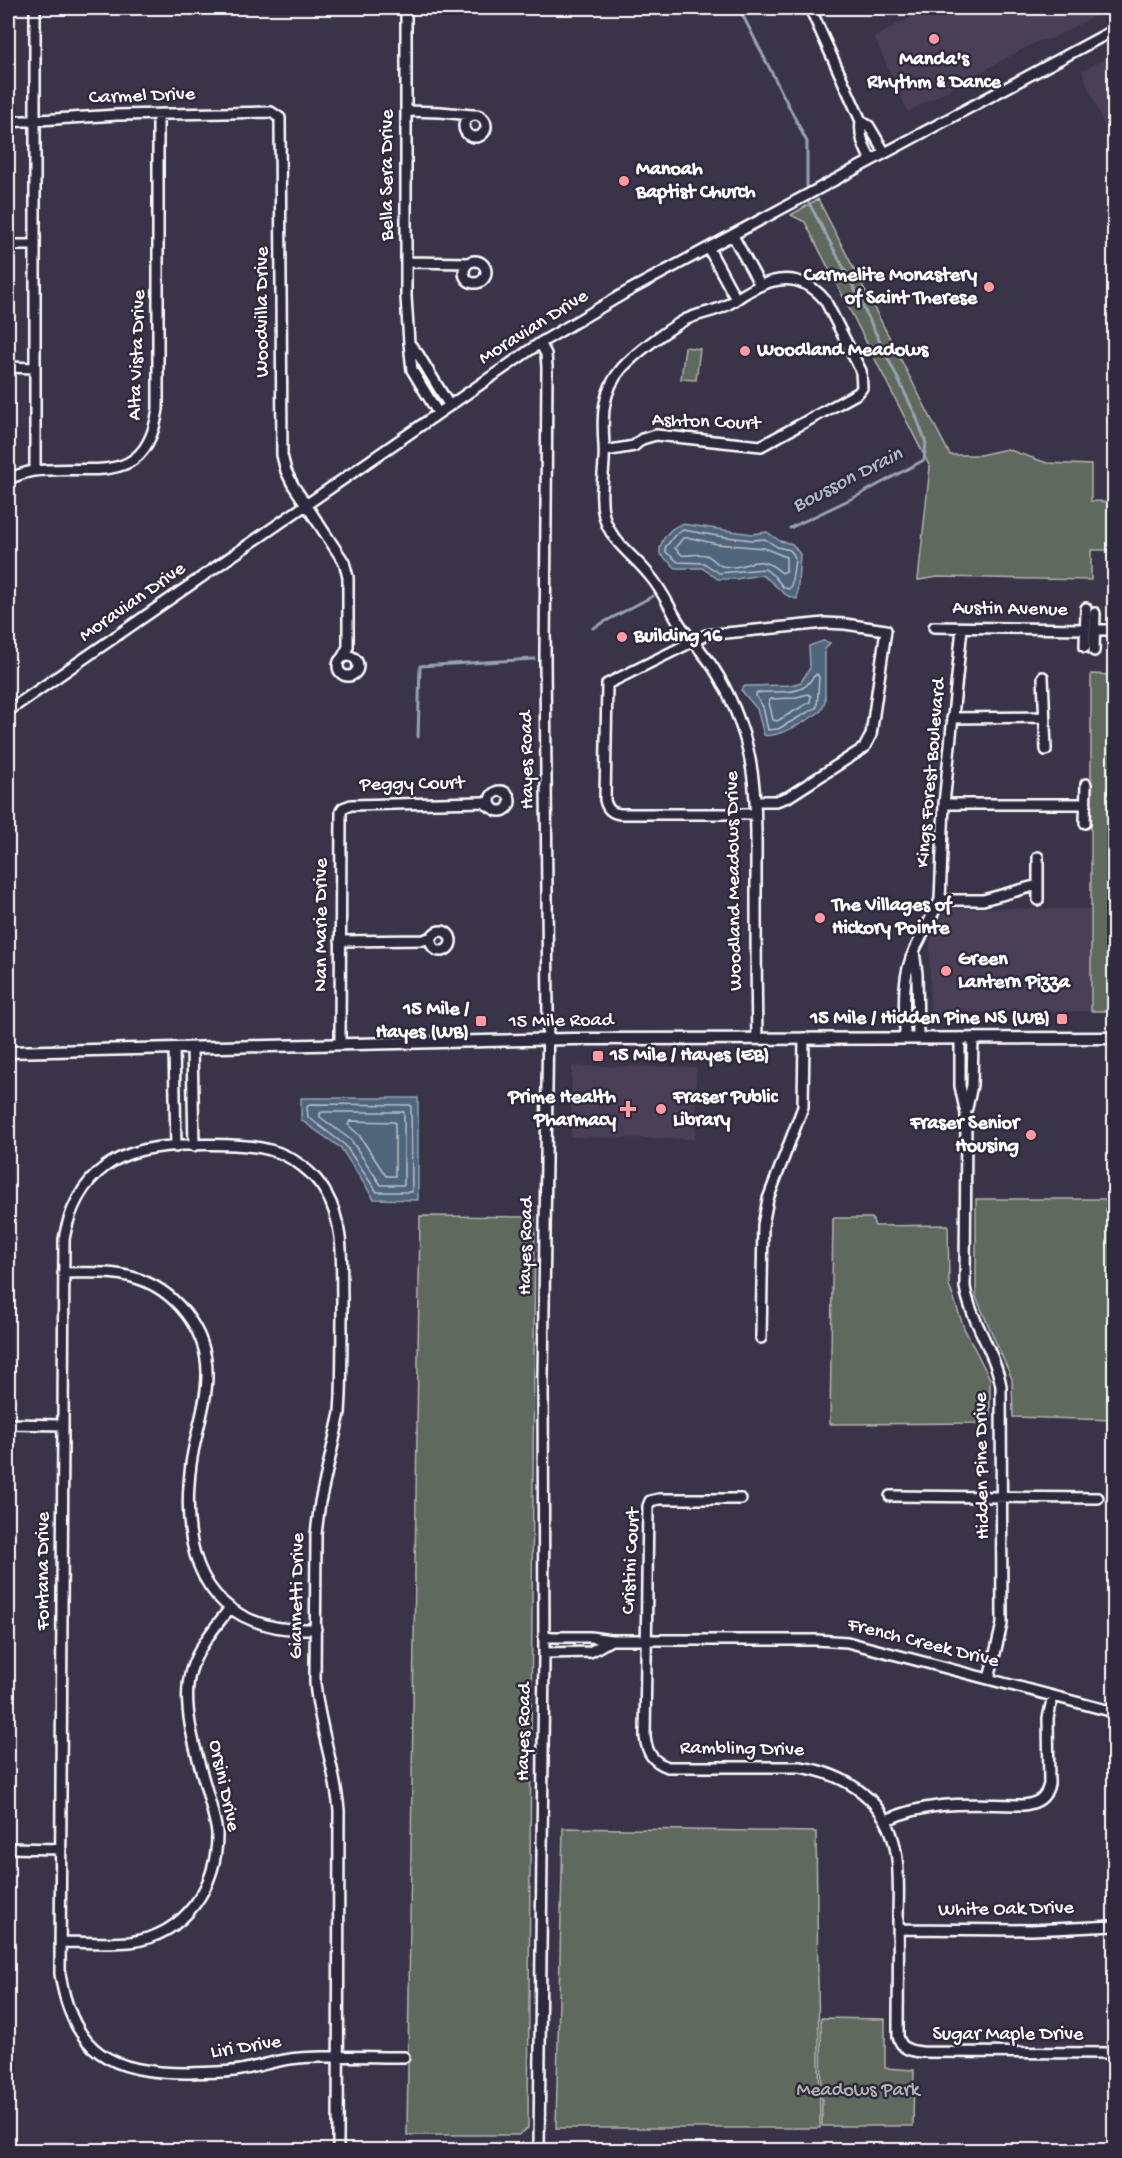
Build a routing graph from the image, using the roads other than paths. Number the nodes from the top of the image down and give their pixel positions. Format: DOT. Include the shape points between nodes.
graph roads {
  1 [pos="35,8"];
  2 [pos="406,8"];
  3 [pos="810,8"];
  4 [pos="1114,30"];
  5 [pos="406,111"];
  6 [pos="458,114"];
  7 [pos="158,115"];
  8 [pos="278,115"];
  9 [pos="472,115"];
  10 [pos="36,121"];
  11 [pos="861,121"];
  12 [pos="8,122"];
  13 [pos="464,126"];
  14 [pos="885,153"];
  15 [pos="871,160"];
  16 [pos="733,236"];
  17 [pos="8,245"];
  18 [pos="35,245"];
  19 [pos="709,249"];
  20 [pos="406,262"];
  21 [pos="461,268"];
  22 [pos="760,285"];
  23 [pos="748,292"];
  24 [pos="736,299"];
  25 [pos="409,343"];
  26 [pos="540,343"];
  27 [pos="8,367"];
  28 [pos="35,368"];
  29 [pos="450,405"];
  30 [pos="438,413"];
  31 [pos="604,451"];
  32 [pos="35,471"];
  33 [pos="8,479"];
  34 [pos="305,504"];
  35 [pos="1090,610"];
  36 [pos="933,627"];
  37 [pos="962,628"];
  38 [pos="1090,629"];
  39 [pos="1114,630"];
  40 [pos="692,640"];
  41 [pos="348,647"];
  42 [pos="1090,649"];
  43 [pos="354,657"];
  44 [pos="342,658"];
  45 [pos="1043,677"];
  46 [pos="8,711"];
  47 [pos="1044,717"];
  48 [pos="952,718"];
  49 [pos="1046,750"];
  50 [pos="1086,784"];
  51 [pos="491,796"];
  52 [pos="755,801"];
  53 [pos="483,802"];
  54 [pos="944,804"];
  55 [pos="1086,804"];
  56 [pos="343,808"];
  57 [pos="492,808"];
  58 [pos="755,814"];
  59 [pos="1085,823"];
  60 [pos="1038,857"];
  61 [pos="1038,885"];
  62 [pos="940,900"];
  63 [pos="1038,900"];
  64 [pos="430,940"];
  65 [pos="340,941"];
  66 [pos="914,951"];
  67 [pos="757,1038"];
  68 [pos="804,1038"];
  69 [pos="905,1038"];
  70 [pos="918,1038"];
  71 [pos="960,1038"];
  72 [pos="973,1038"];
  73 [pos="1114,1038"];
  74 [pos="547,1040"];
  75 [pos="340,1044"];
  76 [pos="174,1048"];
  77 [pos="192,1048"];
  78 [pos="8,1052"];
  79 [pos="966,1114"];
  80 [pos="194,1146"];
  81 [pos="176,1147"];
  82 [pos="63,1273"];
  83 [pos="761,1338"];
  84 [pos="8,1424"];
  85 [pos="63,1425"];
  86 [pos="890,1496"];
  87 [pos="1002,1497"];
  88 [pos="1098,1498"];
  89 [pos="741,1499"];
  90 [pos="231,1608"];
  91 [pos="316,1629"];
  92 [pos="544,1637"];
  93 [pos="611,1640"];
  94 [pos="646,1640"];
  95 [pos="544,1653"];
  96 [pos="989,1679"];
  97 [pos="1053,1696"];
  98 [pos="1114,1712"];
  99 [pos="886,1820"];
  100 [pos="8,1848"];
  101 [pos="61,1849"];
  102 [pos="1114,1926"];
  103 [pos="898,1929"];
  104 [pos="61,1942"];
  105 [pos="98,2052"];
  106 [pos="1114,2053"];
  107 [pos="404,2056"];
  108 [pos="338,2057"];
  109 [pos="338,2151"];
  110 [pos="539,2151"];
  1 -- 10 [label="street"];
  2 -- 5 [label="street, Bella Sera Drive"];
  3 -- 11 [label="street"];
  4 -- 14 [label="street, Moravian Drive"];
  5 -- 6 [label="street"];
  5 -- 20 [label="street, Bella Sera Drive"];
  6 -- 9 [label="street"];
  6 -- 13 [label="street"];
  7 -- 8 [label="street, Carmel Drive"];
  7 -- 10 [label="street, Carmel Drive"];
  7 -- 32 [label="street, Alta Vista Drive" via="156,425 145,448 117,468"];
  8 -- 34 [label="street, Woodvilla Drive" via="282,122 282,455 286,471"];
  9 -- 13 [label="street"];
  9 -- 13 [label="street" via="484,121 485,131 473,136 466,133"];
  10 -- 12 [label="street, Carmel Drive"];
  10 -- 18 [label="street"];
  11 -- 14 [label="street" via="869,126"];
  11 -- 15 [label="street" via="864,147"];
  14 -- 15 [label="street, Moravian Drive"];
  15 -- 16 [label="street, Moravian Drive"];
  16 -- 19 [label="street, Moravian Drive"];
  16 -- 22 [label="street"];
  17 -- 18 [label="street"];
  18 -- 28 [label="street"];
  19 -- 24 [label="street"];
  19 -- 26 [label="street, Moravian Drive"];
  20 -- 21 [label="street" via="444,262"];
  20 -- 25 [label="street, Bella Sera Drive"];
  21 -- 21 [label="street" via="476,261 483,264 485,277 473,282"];
  22 -- 23 [label="street, Ashton Court"];
  22 -- 31 [label="street, Ashton Court" via="788,280 818,292 861,371 862,388 858,393 761,446 656,435 634,446"];
  23 -- 24 [label="street, Woodland Meadows Drive"];
  24 -- 31 [label="street, Woodland Meadows Drive" via="720,310 683,321 621,370 603,407"];
  25 -- 29 [label="street"];
  25 -- 30 [label="street, Bella Sera Drive" via="412,370"];
  26 -- 29 [label="street, Moravian Drive"];
  26 -- 74 [label="street, Hayes Road" via="547,367"];
  27 -- 28 [label="street"];
  28 -- 32 [label="street"];
  29 -- 30 [label="street, Moravian Drive"];
  30 -- 34 [label="street, Moravian Drive"];
  31 -- 40 [label="street, Woodland Meadows Drive" via="602,502 613,538 652,578"];
  32 -- 33 [label="street, Alta Vista Drive"];
  34 -- 41 [label="street, Woodvilla Drive" via="344,562 348,578"];
  34 -- 46 [label="street, Moravian Drive"];
  35 -- 38 [label="street"];
  36 -- 37 [label="street, Austin Avenue"];
  37 -- 38 [label="street, Austin Avenue"];
  37 -- 48 [label="street, Kings Forest Boulevard"];
  38 -- 39 [label="street, Austin Avenue"];
  38 -- 42 [label="street"];
  40 -- 52 [label="street, Woodland Meadows Drive" via="736,710 749,755"];
  40 -- 52 [label="street" via="706,635 825,623 886,630 868,744 788,797"];
  40 -- 58 [label="street" via="607,684 606,805 611,812 620,814"];
  41 -- 43 [label="street"];
  41 -- 44 [label="street"];
  43 -- 44 [label="street"];
  43 -- 44 [label="street" via="358,670 350,675 339,670"];
  45 -- 47 [label="street"];
  47 -- 48 [label="street"];
  47 -- 49 [label="street"];
  48 -- 54 [label="street, Kings Forest Boulevard"];
  50 -- 55 [label="street"];
  51 -- 53 [label="street, Peggy Court"];
  51 -- 57 [label="street, Peggy Court"];
  51 -- 57 [label="street, Peggy Court" via="503,792 510,802 505,810"];
  52 -- 58 [label="street, Woodland Meadows Drive"];
  53 -- 56 [label="street, Peggy Court"];
  53 -- 57 [label="street, Peggy Court"];
  54 -- 55 [label="street"];
  54 -- 62 [label="street, Kings Forest Boulevard"];
  55 -- 59 [label="street"];
  56 -- 65 [label="street, Nan Marie Drive"];
  58 -- 67 [label="street, Woodland Meadows Drive"];
  60 -- 61 [label="street"];
  61 -- 62 [label="street" via="983,900"];
  61 -- 63 [label="street"];
  62 -- 66 [label="street, Kings Forest Boulevard"];
  64 -- 65 [label="street"];
  65 -- 75 [label="street, Nan Marie Drive"];
  66 -- 69 [label="street, Kings Forest Boulevard" via="905,977"];
  66 -- 70 [label="street, Kings Forest Boulevard"];
  67 -- 68 [label="main road, 15 Mile Road"];
  67 -- 74 [label="main road, 15 Mile Road"];
  68 -- 69 [label="main road, 15 Mile Road"];
  68 -- 83 [label="street" via="803,1107 768,1199 763,1225"];
  69 -- 70 [label="main road, 15 Mile Road"];
  70 -- 71 [label="main road, 15 Mile Road"];
  71 -- 72 [label="main road, 15 Mile Road"];
  71 -- 79 [label="street, Hidden Pine Drive" via="960,1086"];
  72 -- 73 [label="main road, 15 Mile Road"];
  72 -- 79 [label="street, Hidden Pine Drive" via="972,1085"];
  74 -- 75 [label="main road, 15 Mile Road"];
  74 -- 92 [label="street, Hayes Road"];
  75 -- 77 [label="main road, 15 Mile Road"];
  76 -- 77 [label="main road, 15 Mile Road"];
  76 -- 78 [label="main road, 15 Mile Road"];
  76 -- 81 [label="street"];
  77 -- 80 [label="street"];
  79 -- 87 [label="street, Hidden Pine Drive" via="965,1287 972,1315 999,1377"];
  80 -- 81 [label="street, Fontana Drive"];
  80 -- 91 [label="street, Giannetti Drive" via="251,1146 289,1158 325,1190 336,1217 341,1238 341,1395 316,1534"];
  81 -- 82 [label="street, Fontana Drive" via="140,1150 104,1167 86,1184 67,1224"];
  82 -- 85 [label="street, Fontana Drive"];
  82 -- 90 [label="street" via="115,1274 141,1280 171,1297 198,1334 207,1374 191,1464 190,1540 205,1580"];
  84 -- 85 [label="street"];
  85 -- 101 [label="street, Fontana Drive"];
  86 -- 87 [label="street"];
  87 -- 88 [label="street"];
  87 -- 96 [label="street, Hidden Pine Drive" via="1002,1624"];
  89 -- 94 [label="street, Cristini Court" via="650,1501"];
  90 -- 91 [label="street" via="273,1627"];
  90 -- 104 [label="street, Orsini Drive" via="200,1651 188,1685 188,1713 217,1832 214,1864 204,1889 194,1908 175,1924 148,1938 117,1943"];
  91 -- 108 [label="street, Giannetti Drive" via="317,1706 339,1810"];
  92 -- 93 [label="street, French Creek Drive"];
  92 -- 95 [label="street, Hayes Road"];
  93 -- 94 [label="street, French Creek Drive"];
  93 -- 95 [label="street, French Creek Drive" via="590,1652"];
  94 -- 96 [label="street, French Creek Drive" via="847,1642"];
  94 -- 99 [label="street, Rambling Drive" via="645,1737 653,1759 668,1767 821,1770 854,1785"];
  95 -- 110 [label="street, Hayes Road"];
  96 -- 97 [label="street, French Creek Drive"];
  97 -- 98 [label="street, French Creek Drive"];
  97 -- 99 [label="street" via="1048,1718 1049,1784 1042,1799 1024,1805 924,1807"];
  99 -- 103 [label="street" via="898,1865"];
  100 -- 101 [label="street"];
  101 -- 104 [label="street, Fontana Drive"];
  102 -- 103 [label="street, White Oak Drive"];
  103 -- 106 [label="street, Sugar Maple Drive" via="898,2036 903,2047 911,2052"];
  104 -- 105 [label="street, Fontana Drive" via="60,1974 70,2016 81,2036"];
  105 -- 108 [label="street, Liri Drive" via="129,2068 153,2073 223,2072 299,2058"];
  107 -- 108 [label="street, Liri Drive"];
  108 -- 109 [label="street, Giannetti Drive"];
}
